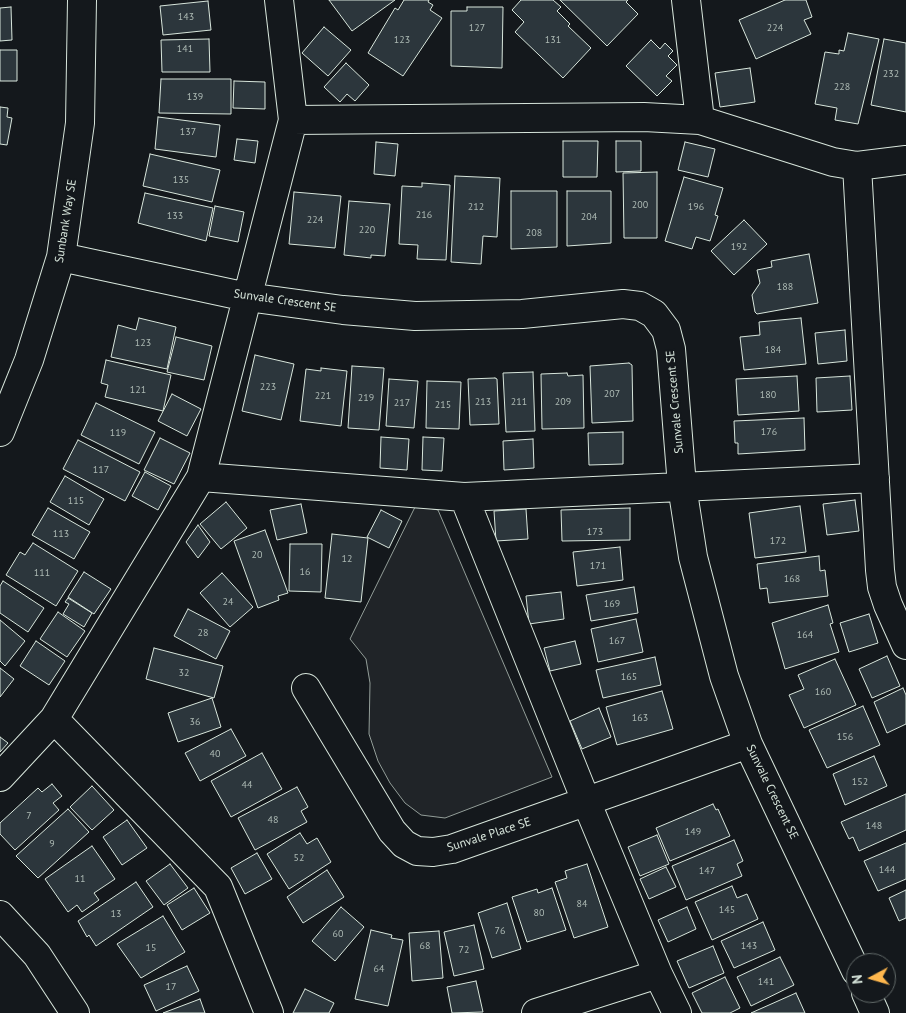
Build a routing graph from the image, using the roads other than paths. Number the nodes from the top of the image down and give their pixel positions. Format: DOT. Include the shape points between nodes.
graph roads {
  1 [pos="82,0"];
  2 [pos="279,0"];
  3 [pos="686,0"];
  4 [pos="293,120"];
  5 [pos="700,120"];
  6 [pos="906,160"];
  7 [pos="857,166"];
  8 [pos="62,257"];
  9 [pos="247,297"];
  10 [pos="0,432"];
  11 [pos="201,477"];
  12 [pos="875,478"];
  13 [pos="682,486"];
  14 [pos="464,497"];
  15 [pos="906,645"];
  16 [pos="306,688"];
  17 [pos="54,719"];
  18 [pos="748,744"];
  19 [pos="0,777"];
  20 [pos="586,802"];
  21 [pos="0,915"];
  22 [pos="847,953"];
  23 [pos="658,974"];
  24 [pos="75,1013"];
  25 [pos="269,1013"];
  26 [pos="536,1013"];
  27 [pos="677,1013"];
  1 -- 8 [label="street, Sunbank Way SE" via="80,123"];
  2 -- 4 [label="street"];
  3 -- 5 [label="street"];
  4 -- 5 [label="street" via="644,117"];
  4 -- 9 [label="street"];
  5 -- 7 [label="street" via="833,162"];
  6 -- 7 [label="street"];
  7 -- 12 [label="street"];
  8 -- 9 [label="street, Sunvale Crescent SE"];
  8 -- 10 [label="street, Sunbank Way SE" via="29,360"];
  9 -- 11 [label="street"];
  9 -- 13 [label="street, Sunvale Crescent SE" via="415,316 522,314 623,304 640,306 654,314 666,330 671,349"];
  11 -- 14 [label="street"];
  11 -- 17 [label="street"];
  12 -- 13 [label="street"];
  12 -- 15 [label="street" via="882,587"];
  13 -- 14 [label="street"];
  13 -- 18 [label="street, Sunvale Crescent SE" via="693,557 710,628"];
  14 -- 20 [label="street"];
  16 -- 20 [label="street, Sunvale Place SE" via="392,831 404,844 417,851 452,849"];
  17 -- 19 [label="street"];
  17 -- 25 [label="street" via="218,888"];
  18 -- 20 [label="street, Sunvale Place SE"];
  18 -- 22 [label="street, Sunvale Crescent SE"];
  20 -- 23 [label="street"];
  21 -- 24 [label="street" via="37,955"];
  23 -- 26 [label="street"];
  23 -- 27 [label="street"];
}
